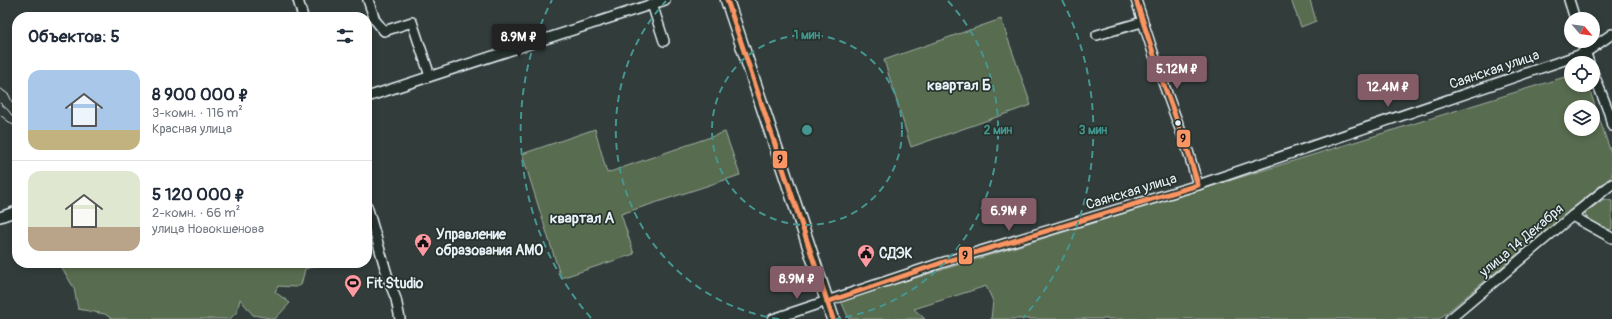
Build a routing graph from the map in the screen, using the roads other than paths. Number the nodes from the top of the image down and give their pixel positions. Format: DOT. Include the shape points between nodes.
graph roads {
  1 [pos="298,0"];
  2 [pos="368,0"];
  3 [pos="665,0"];
  4 [pos="727,0"];
  5 [pos="1136,0"];
  6 [pos="1569,0"];
  7 [pos="652,4"];
  8 [pos="302,12"];
  9 [pos="1573,12"];
  10 [pos="1142,22"];
  11 [pos="1612,34"];
  12 [pos="1097,35"];
  13 [pos="664,41"];
  14 [pos="1584,48"];
  15 [pos="1585,52"];
  16 [pos="1586,56"];
  17 [pos="430,76"];
  18 [pos="1600,92"];
  19 [pos="372,95"];
  20 [pos="1612,126"];
  21 [pos="1612,184"];
  22 [pos="1198,185"];
  23 [pos="12,213"];
  24 [pos="1572,216"];
  25 [pos="0,217"];
  26 [pos="372,223"];
  27 [pos="1612,238"];
  28 [pos="827,302"];
  29 [pos="400,319"];
  30 [pos="773,319"];
  31 [pos="833,319"];
  32 [pos="1450,319"];
  1 -- 8 [label="street"];
  2 -- 17 [label="street" via="375,20 384,31 412,22"];
  3 -- 7 [label="street"];
  4 -- 28 [label="street"];
  5 -- 10 [label="street"];
  6 -- 9 [label="street"];
  7 -- 13 [label="street"];
  7 -- 17 [label="street"];
  10 -- 12 [label="street"];
  10 -- 22 [label="street"];
  11 -- 15 [label="street, Саянская улица"];
  14 -- 15 [label="street"];
  15 -- 16 [label="street"];
  15 -- 22 [label="street, Саянская улица"];
  17 -- 19 [label="street"];
  18 -- 20 [label="street"];
  21 -- 24 [label="street, улица 14 Декабря"];
  22 -- 28 [label="street, Саянская улица" via="941,263"];
  23 -- 25 [label="street"];
  24 -- 27 [label="street"];
  24 -- 32 [label="street, улица 14 Декабря"];
  26 -- 29 [label="street"];
  28 -- 30 [label="street, Саянская улица"];
  28 -- 31 [label="street"];
}
